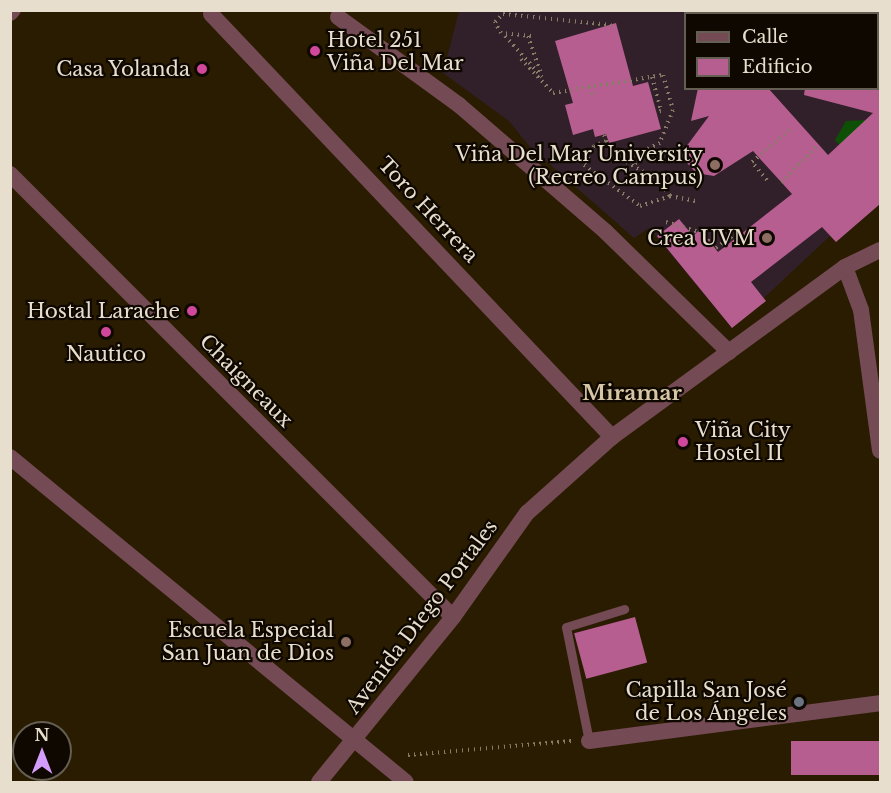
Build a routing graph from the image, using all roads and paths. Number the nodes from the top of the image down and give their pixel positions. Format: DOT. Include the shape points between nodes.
graph roads {
  1 [pos="211,14"];
  2 [pos="338,17"];
  3 [pos="611,25"];
  4 [pos="505,36"];
  5 [pos="521,59"];
  6 [pos="542,77"];
  7 [pos="652,77"];
  8 [pos="545,85"];
  9 [pos="590,87"];
  10 [pos="593,97"];
  11 [pos="656,112"];
  12 [pos="791,129"];
  13 [pos="604,135"];
  14 [pos="606,141"];
  15 [pos="819,145"];
  16 [pos="634,166"];
  17 [pos="10,174"];
  18 [pos="768,180"];
  19 [pos="781,182"];
  20 [pos="670,196"];
  21 [pos="696,201"];
  22 [pos="666,222"];
  23 [pos="703,233"];
  24 [pos="721,233"];
  25 [pos="733,235"];
  26 [pos="710,241"];
  27 [pos="716,248"];
  28 [pos="880,250"];
  29 [pos="845,267"];
  30 [pos="729,352"];
  31 [pos="612,437"];
  32 [pos="880,451"];
  33 [pos="10,457"];
  34 [pos="624,609"];
  35 [pos="453,617"];
  36 [pos="880,703"];
  37 [pos="589,741"];
  38 [pos="354,742"];
  39 [pos="549,742"];
  40 [pos="423,754"];
  41 [pos="319,783"];
  42 [pos="406,783"];
  1 -- 31 [label="street, Toro Herrera"];
  2 -- 30 [label="street" via="459,105 563,195"];
  3 -- 6 [label="path" via="498,16 495,26 501,33 530,36"];
  4 -- 6 [label="path"];
  5 -- 8 [label="path"];
  6 -- 8 [label="path"];
  7 -- 9 [label="path"];
  7 -- 11 [label="path" via="661,111"];
  7 -- 16 [label="path" via="663,75 673,110 660,143 641,152"];
  8 -- 9 [label="path" via="553,93"];
  9 -- 10 [label="path"];
  12 -- 18 [label="path" via="752,162"];
  13 -- 14 [label="path"];
  14 -- 16 [label="path" via="611,153"];
  14 -- 20 [label="path" via="594,146 584,165 640,206"];
  15 -- 19 [label="path"];
  16 -- 20 [label="path" via="658,180"];
  17 -- 35 [label="street, Chaigneaux"];
  20 -- 21 [label="path"];
  22 -- 23 [label="path"];
  24 -- 26 [label="path"];
  25 -- 27 [label="path"];
  28 -- 29 [label="street, Avenida Diego Portales"];
  29 -- 30 [label="street, Avenida Diego Portales"];
  29 -- 32 [label="street" via="861,310"];
  30 -- 31 [label="street, Avenida Diego Portales"];
  31 -- 35 [label="street, Avenida Diego Portales" via="527,513"];
  33 -- 38 [label="street, Avenida Diego Portales"];
  34 -- 37 [label="lane" via="566,627"];
  35 -- 38 [label="street, Avenida Diego Portales"];
  36 -- 37 [label="street"];
  38 -- 41 [label="street"];
  38 -- 42 [label="street"];
  39 -- 40 [label="path"];
}
